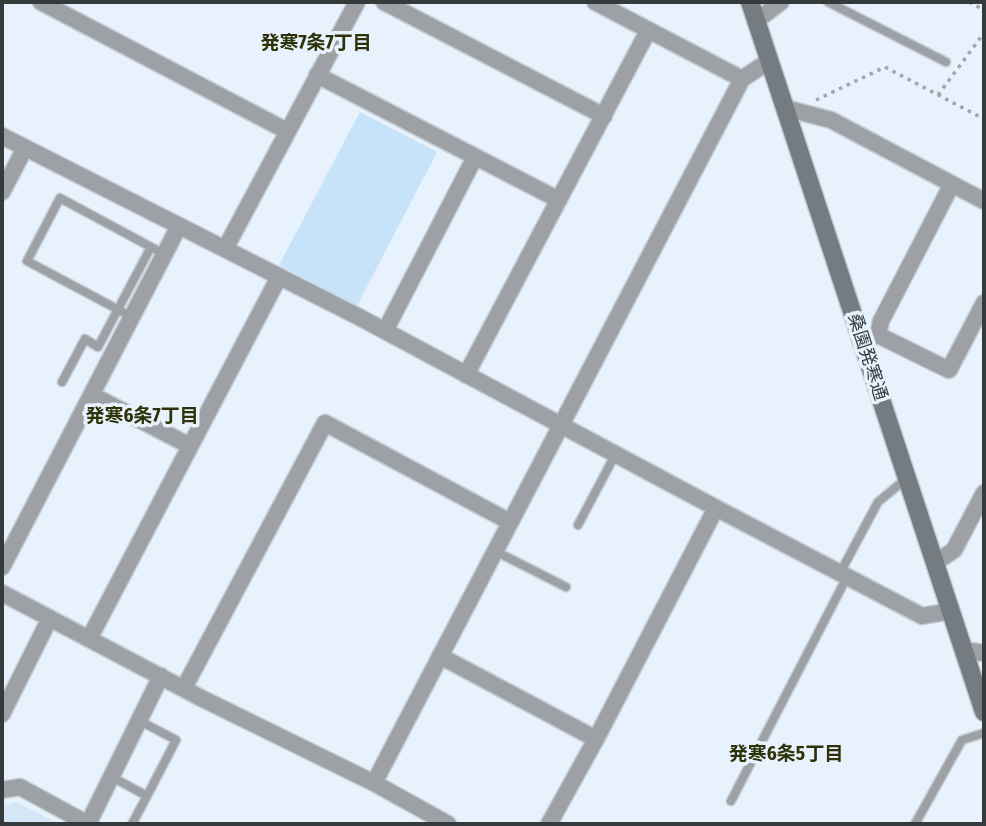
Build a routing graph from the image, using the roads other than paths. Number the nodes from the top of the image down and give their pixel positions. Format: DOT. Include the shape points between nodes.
graph roads {
  1 [pos="41,2"];
  2 [pos="356,2"];
  3 [pos="384,2"];
  4 [pos="595,2"];
  5 [pos="631,2"];
  6 [pos="750,2"];
  7 [pos="782,2"];
  8 [pos="828,2"];
  9 [pos="623,17"];
  10 [pos="756,21"];
  11 [pos="648,31"];
  12 [pos="769,61"];
  13 [pos="946,62"];
  14 [pos="317,75"];
  15 [pos="742,79"];
  16 [pos="785,108"];
  17 [pos="604,116"];
  18 [pos="287,131"];
  19 [pos="2,136"];
  20 [pos="25,148"];
  21 [pos="475,157"];
  22 [pos="952,184"];
  23 [pos="2,192"];
  24 [pos="559,200"];
  25 [pos="984,201"];
  26 [pos="179,226"];
  27 [pos="225,249"];
  28 [pos="158,250"];
  29 [pos="279,277"];
  30 [pos="984,303"];
  31 [pos="125,313"];
  32 [pos="385,331"];
  33 [pos="870,338"];
  34 [pos="466,374"];
  35 [pos="62,382"];
  36 [pos="92,395"];
  37 [pos="560,425"];
  38 [pos="190,446"];
  39 [pos="615,455"];
  40 [pos="907,478"];
  41 [pos="984,493"];
  42 [pos="716,509"];
  43 [pos="510,522"];
  44 [pos="578,525"];
  45 [pos="495,551"];
  46 [pos="935,564"];
  47 [pos="2,568"];
  48 [pos="844,575"];
  49 [pos="566,587"];
  50 [pos="2,593"];
  51 [pos="951,611"];
  52 [pos="50,618"];
  53 [pos="89,639"];
  54 [pos="964,650"];
  55 [pos="984,653"];
  56 [pos="440,656"];
  57 [pos="160,676"];
  58 [pos="184,688"];
  59 [pos="984,712"];
  60 [pos="2,714"];
  61 [pos="140,721"];
  62 [pos="984,733"];
  63 [pos="596,739"];
  64 [pos="112,777"];
  65 [pos="373,783"];
  66 [pos="2,790"];
  67 [pos="147,796"];
  68 [pos="731,801"];
  69 [pos="88,824"];
  70 [pos="132,824"];
  71 [pos="448,824"];
  72 [pos="549,824"];
  73 [pos="915,824"];
  1 -- 18 [label="street"];
  2 -- 14 [label="street"];
  3 -- 17 [label="street"];
  4 -- 9 [label="street"];
  5 -- 9 [label="street"];
  6 -- 10 [label="street, 桑園発寒通"];
  7 -- 10 [label="street"];
  8 -- 13 [label="lane"];
  9 -- 11 [label="street"];
  10 -- 12 [label="street, 桑園発寒通"];
  11 -- 15 [label="street"];
  11 -- 17 [label="street"];
  12 -- 15 [label="street"];
  12 -- 16 [label="street, 桑園発寒通"];
  14 -- 18 [label="street"];
  14 -- 21 [label="street"];
  15 -- 37 [label="street"];
  16 -- 22 [label="street" via="831,120"];
  16 -- 33 [label="street, 桑園発寒通"];
  17 -- 24 [label="street"];
  18 -- 27 [label="street"];
  19 -- 20 [label="street"];
  20 -- 23 [label="street"];
  20 -- 26 [label="street"];
  21 -- 24 [label="street"];
  21 -- 32 [label="street"];
  22 -- 25 [label="street"];
  22 -- 33 [label="street"];
  24 -- 34 [label="street"];
  26 -- 27 [label="street"];
  26 -- 28 [label="street"];
  27 -- 29 [label="street"];
  28 -- 31 [label="street"];
  28 -- 31 [label="lane" via="61,198 27,261"];
  29 -- 32 [label="street"];
  29 -- 38 [label="street"];
  30 -- 33 [label="street" via="949,370"];
  31 -- 35 [label="lane" via="98,347 85,339"];
  31 -- 36 [label="street"];
  32 -- 34 [label="street"];
  33 -- 40 [label="street, 桑園発寒通"];
  34 -- 37 [label="street"];
  36 -- 38 [label="street"];
  36 -- 47 [label="street"];
  37 -- 39 [label="street"];
  37 -- 43 [label="street"];
  38 -- 53 [label="street"];
  39 -- 42 [label="street"];
  39 -- 44 [label="lane"];
  40 -- 46 [label="street, 桑園発寒通"];
  40 -- 48 [label="lane" via="878,502"];
  41 -- 46 [label="street" via="954,550"];
  42 -- 48 [label="street"];
  42 -- 63 [label="street"];
  43 -- 45 [label="street"];
  43 -- 58 [label="street" via="325,424"];
  45 -- 49 [label="lane"];
  45 -- 56 [label="street"];
  46 -- 51 [label="street, 桑園発寒通"];
  48 -- 51 [label="street" via="922,616"];
  48 -- 68 [label="lane"];
  50 -- 52 [label="street"];
  51 -- 54 [label="street, 桑園発寒通"];
  52 -- 53 [label="street"];
  52 -- 60 [label="street"];
  53 -- 57 [label="street"];
  54 -- 55 [label="street"];
  54 -- 59 [label="street, 桑園発寒通"];
  56 -- 63 [label="street"];
  56 -- 65 [label="street"];
  57 -- 58 [label="street"];
  57 -- 61 [label="street"];
  58 -- 65 [label="street"];
  61 -- 64 [label="street"];
  61 -- 67 [label="lane" via="176,740"];
  62 -- 73 [label="lane" via="962,740"];
  63 -- 72 [label="street"];
  64 -- 67 [label="lane"];
  64 -- 69 [label="street"];
  65 -- 71 [label="street"];
  66 -- 69 [label="street" via="20,787"];
  67 -- 70 [label="lane"];
}
